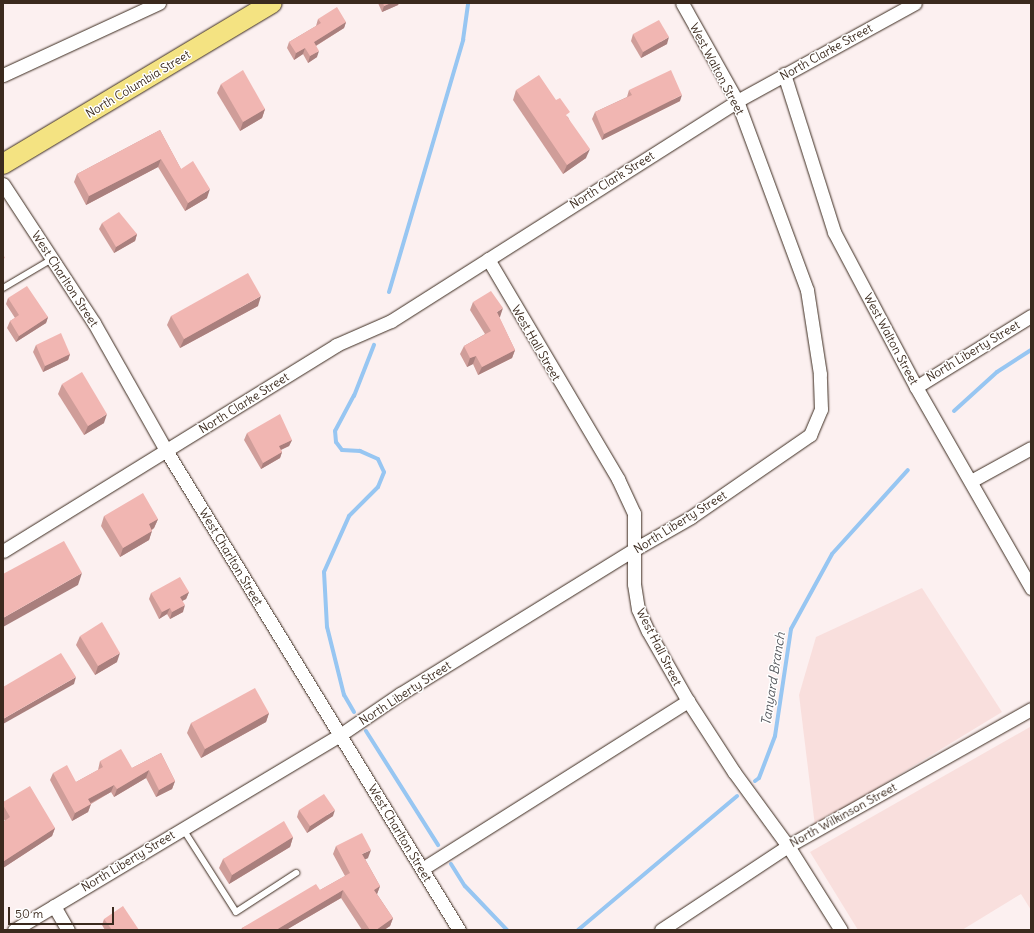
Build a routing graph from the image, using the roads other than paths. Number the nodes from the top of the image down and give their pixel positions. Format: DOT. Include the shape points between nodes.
graph roads {
  1 [pos="159,3"];
  2 [pos="272,3"];
  3 [pos="682,3"];
  4 [pos="915,3"];
  5 [pos="784,74"];
  6 [pos="3,75"];
  7 [pos="737,101"];
  8 [pos="3,164"];
  9 [pos="3,184"];
  10 [pos="52,259"];
  11 [pos="488,259"];
  12 [pos="3,288"];
  13 [pos="1031,316"];
  14 [pos="916,386"];
  15 [pos="1031,448"];
  16 [pos="791,449"];
  17 [pos="167,452"];
  18 [pos="971,481"];
  19 [pos="636,549"];
  20 [pos="3,551"];
  21 [pos="1031,588"];
  22 [pos="688,700"];
  23 [pos="1031,709"];
  24 [pos="340,735"];
  25 [pos="183,829"];
  26 [pos="788,846"];
  27 [pos="422,869"];
  28 [pos="296,873"];
  29 [pos="54,906"];
  30 [pos="14,930"];
  31 [pos="68,930"];
  32 [pos="459,930"];
  33 [pos="661,930"];
  34 [pos="841,930"];
  1 -- 6 [label="street"];
  2 -- 8 [label="main road, North Columbia Street"];
  3 -- 7 [label="street, West Walton Street"];
  4 -- 5 [label="street, North Clarke Street"];
  5 -- 7 [label="street, North Clarke Street"];
  5 -- 14 [label="street, West Walton Street" via="834,232"];
  7 -- 11 [label="street, North Clark Street"];
  7 -- 16 [label="street, West Walton Street" via="807,290 820,374 821,409 810,435"];
  9 -- 10 [label="street, West Charlton Street"];
  10 -- 12 [label="lane"];
  10 -- 17 [label="street, West Charlton Street" via="94,323"];
  11 -- 17 [label="street, North Clarke Street" via="391,321 336,345"];
  11 -- 19 [label="street, West Hall Street" via="618,479 634,513"];
  13 -- 14 [label="street, North Liberty Street"];
  14 -- 18 [label="street, West Walton Street"];
  15 -- 18 [label="street"];
  16 -- 19 [label="street, North Liberty Street" via="691,518"];
  17 -- 20 [label="street, North Clarke Street"];
  17 -- 24 [label="street, West Charlton Street"];
  18 -- 21 [label="street, West Walton Street"];
  19 -- 22 [label="street, West Hall Street" via="634,584 638,608"];
  19 -- 24 [label="street, North Liberty Street" via="400,694"];
  22 -- 26 [label="street, West Hall Street" via="734,772"];
  22 -- 27 [label="street"];
  23 -- 26 [label="street, North Wilkinson Street"];
  24 -- 25 [label="street, North Liberty Street"];
  24 -- 27 [label="street, West Charlton Street"];
  25 -- 28 [label="lane" via="236,912"];
  25 -- 29 [label="street, North Liberty Street"];
  26 -- 33 [label="street, North Wilkinson Street"];
  26 -- 34 [label="street, West Hall Street"];
  27 -- 32 [label="street, West Charlton Street"];
  29 -- 30 [label="street, North Liberty Street"];
  29 -- 31 [label="street"];
}
